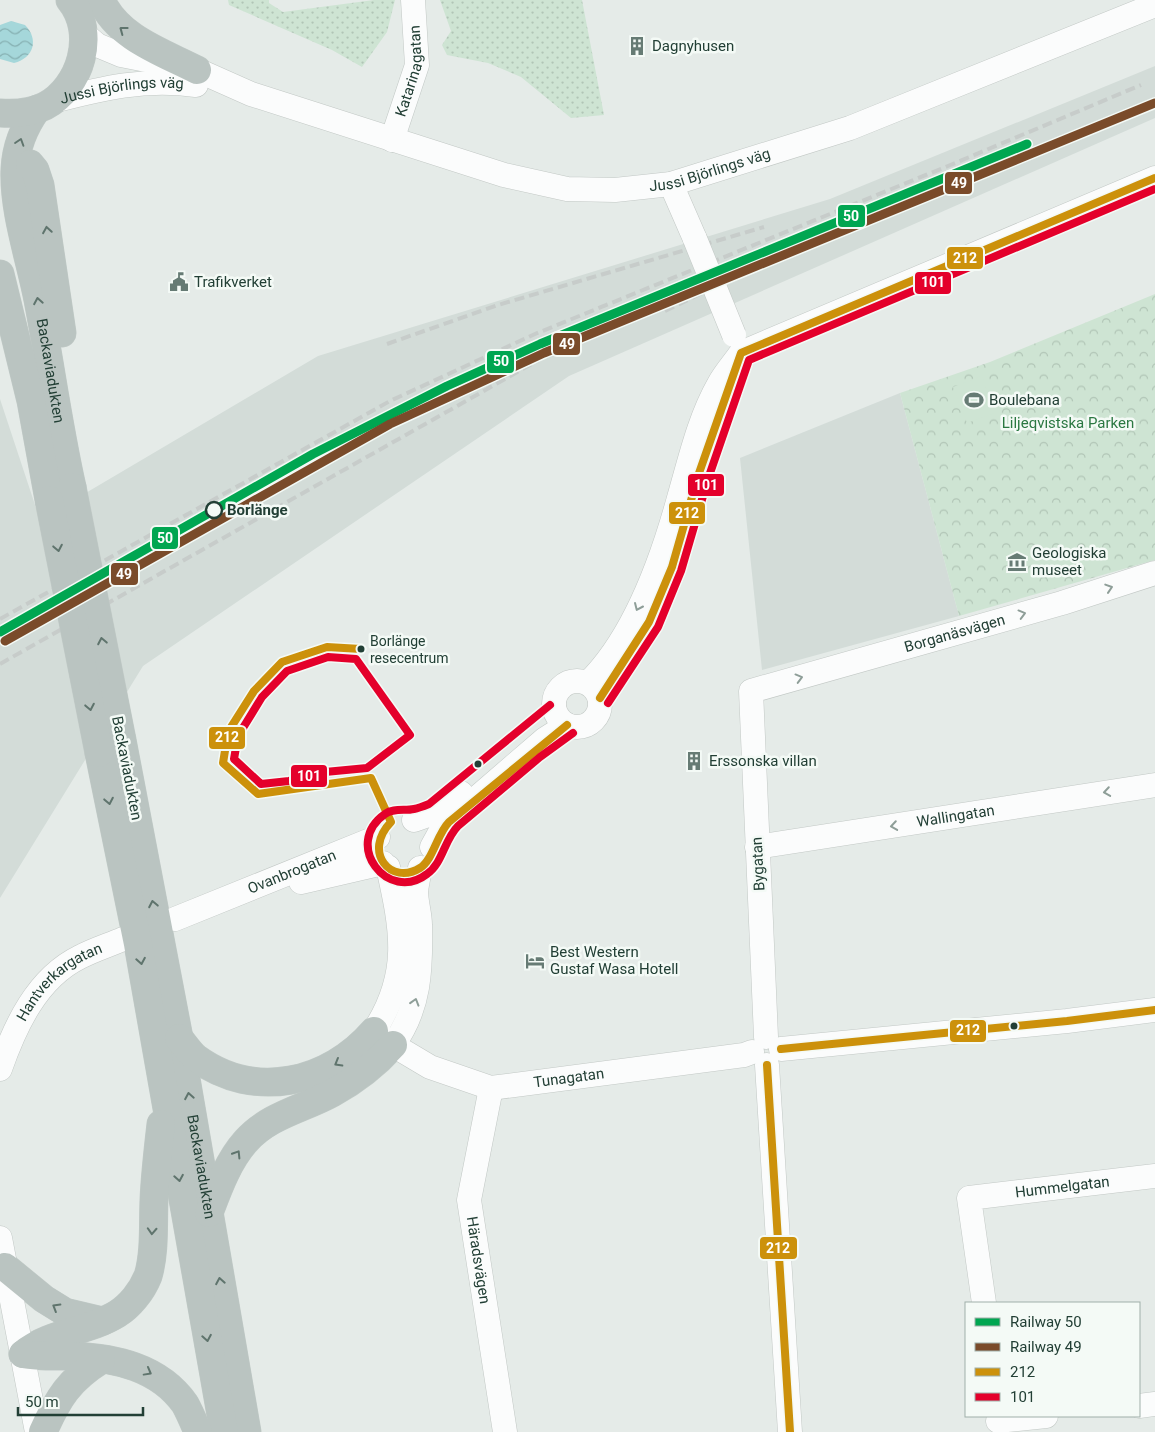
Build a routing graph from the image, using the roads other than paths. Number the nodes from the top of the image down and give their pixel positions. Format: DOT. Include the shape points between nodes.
graph roads {
  1 [pos="101,0"];
  2 [pos="413,0"];
  3 [pos="1155,5"];
  4 [pos="78,13"];
  5 [pos="197,70"];
  6 [pos="251,94"];
  7 [pos="45,105"];
  8 [pos="0,113"];
  9 [pos="392,140"];
  10 [pos="30,164"];
  11 [pos="1155,178"];
  12 [pos="671,184"];
  13 [pos="0,274"];
  14 [pos="0,330"];
  15 [pos="738,344"];
  16 [pos="60,493"];
  17 [pos="1155,573"];
  18 [pos="594,691"];
  19 [pos="752,691"];
  20 [pos="562,719"];
  21 [pos="110,747"];
  22 [pos="1155,785"];
  23 [pos="414,820"];
  24 [pos="378,837"];
  25 [pos="432,847"];
  26 [pos="757,847"];
  27 [pos="385,865"];
  28 [pos="420,868"];
  29 [pos="336,873"];
  30 [pos="207,906"];
  31 [pos="398,915"];
  32 [pos="175,919"];
  33 [pos="123,939"];
  34 [pos="1155,1010"];
  35 [pos="179,1038"];
  36 [pos="383,1038"];
  37 [pos="767,1051"];
  38 [pos="0,1068"];
  39 [pos="491,1088"];
  40 [pos="165,1096"];
  41 [pos="1155,1176"];
  42 [pos="209,1213"];
  43 [pos="0,1238"];
  44 [pos="5,1267"];
  45 [pos="984,1302"];
  46 [pos="103,1321"];
  47 [pos="23,1354"];
  48 [pos="101,1360"];
  49 [pos="1155,1404"];
  50 [pos="1140,1406"];
  51 [pos="1039,1417"];
  52 [pos="998,1423"];
  53 [pos="37,1432"];
  54 [pos="43,1432"];
  55 [pos="198,1432"];
  56 [pos="224,1432"];
  57 [pos="247,1432"];
  58 [pos="505,1432"];
  59 [pos="790,1432"];
  5 -- 1 [label="highway, one-way" via="129,35 107,14"];
  2 -- 9 [label="street, Katarinagatan" via="417,65"];
  3 -- 12 [label="street, Jussi Björlings väg" via="850,128"];
  4 -- 5 [label="street, Jussi Björlings väg" via="97,45 121,55"];
  4 -- 7 [label="highway, Backaviadukten" via="83,54 77,72 67,88"];
  5 -- 6 [label="street, Jussi Björlings väg"];
  6 -- 7 [label="street, Jussi Björlings väg" via="167,81 138,82"];
  6 -- 9 [label="street, Jussi Björlings väg"];
  7 -- 8 [label="highway" via="17,114"];
  16 -- 7 [label="highway, Backaviadukten, one-way" via="56,415 14,180 19,142 29,120"];
  9 -- 12 [label="street, Jussi Björlings väg" via="504,175 567,189 615,190"];
  16 -- 10 [label="highway, one-way" via="69,383 40,184"];
  11 -- 15 [label="street"];
  12 -- 15 [label="street, bridge"];
  13 -- 16 [label="highway, Backaviadukten" via="31,401"];
  14 -- 16 [label="highway"];
  15 -- 18 [label="street" via="698,433 672,523 625,637 603,668"];
  16 -- 21 [label="highway, Backaviadukten, bridge"];
  19 -- 17 [label="street, Borganäsvägen, one-way" via="1062,603"];
  18 -- 20 [label="street" via="599,712 590,723 575,727"];
  18 -- 20 [label="street" via="576,681 564,685 555,698"];
  19 -- 26 [label="street, Bygatan"];
  20 -- 23 [label="street" via="434,813"];
  20 -- 25 [label="street" via="545,739 443,828"];
  35 -- 21 [label="highway, Backaviadukten, one-way"];
  21 -- 40 [label="highway, Backaviadukten, one-way" via="138,944"];
  22 -- 26 [label="street, Wallingatan, one-way"];
  23 -- 24 [label="street" via="391,822"];
  23 -- 25 [label="street" via="427,831"];
  24 -- 27 [label="street" via="378,850"];
  24 -- 30 [label="street, Ovanbrogatan"];
  25 -- 28 [label="street"];
  26 -- 37 [label="street, Bygatan"];
  27 -- 28 [label="street" via="404,873"];
  27 -- 29 [label="street, Ovanbrogatan"];
  27 -- 31 [label="street"];
  36 -- 28 [label="street, one-way" via="403,1031 417,995 420,924 416,892"];
  29 -- 30 [label="street, Ovanbrogatan"];
  29 -- 31 [label="street" via="359,876 374,885"];
  30 -- 32 [label="street, Ovanbrogatan"];
  31 -- 36 [label="street" via="399,978"];
  33 -- 38 [label="street, Hantverkargatan" via="79,957 55,974 35,996 10,1041"];
  34 -- 37 [label="street, Tunagatan"];
  36 -- 35 [label="highway, one-way" via="337,1064 295,1080 272,1082 231,1077 214,1069 195,1056"];
  42 -- 35 [label="highway, Backaviadukten, one-way"];
  36 -- 39 [label="street, Tunagatan" via="430,1067"];
  42 -- 36 [label="highway, one-way" via="236,1154 256,1131 283,1114 354,1080 374,1065"];
  37 -- 39 [label="street, Tunagatan"];
  37 -- 59 [label="street, Bygatan"];
  39 -- 58 [label="street, Häradsvägen" via="468,1200"];
  40 -- 46 [label="highway, one-way" via="154,1183 149,1271 133,1301"];
  40 -- 56 [label="highway, Backaviadukten, one-way"];
  41 -- 45 [label="street, Hummelgatan" via="969,1198"];
  57 -- 42 [label="highway, Backaviadukten, one-way"];
  43 -- 44 [label="street"];
  46 -- 44 [label="highway, one-way" via="65,1312"];
  44 -- 47 [label="street"];
  46 -- 47 [label="highway" via="43,1342"];
  47 -- 48 [label="highway"];
  47 -- 53 [label="street"];
  48 -- 54 [label="highway" via="68,1386"];
  48 -- 55 [label="highway, one-way" via="122,1362 159,1379 185,1404"];
  49 -- 50 [label="street"];
  51 -- 52 [label="street"];
}
